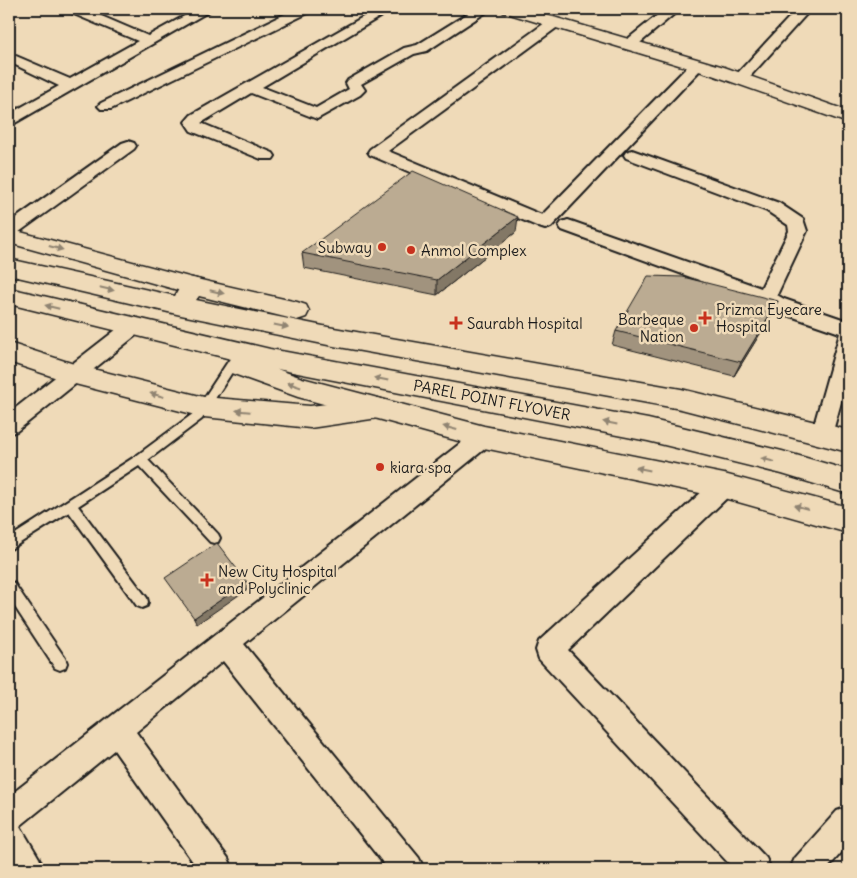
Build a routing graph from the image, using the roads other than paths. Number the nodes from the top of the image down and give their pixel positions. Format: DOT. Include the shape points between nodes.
graph roads {
  1 [pos="74,9"];
  2 [pos="206,9"];
  3 [pos="305,9"];
  4 [pos="386,9"];
  5 [pos="484,9"];
  6 [pos="509,9"];
  7 [pos="673,9"];
  8 [pos="804,9"];
  9 [pos="532,12"];
  10 [pos="554,23"];
  11 [pos="149,41"];
  12 [pos="629,45"];
  13 [pos="9,57"];
  14 [pos="697,65"];
  15 [pos="740,79"];
  16 [pos="70,85"];
  17 [pos="248,87"];
  18 [pos="106,106"];
  19 [pos="848,117"];
  20 [pos="9,120"];
  21 [pos="128,146"];
  22 [pos="632,155"];
  23 [pos="267,156"];
  24 [pos="568,226"];
  25 [pos="9,231"];
  26 [pos="9,236"];
  27 [pos="9,266"];
  28 [pos="9,296"];
  29 [pos="186,296"];
  30 [pos="766,297"];
  31 [pos="133,327"];
  32 [pos="848,328"];
  33 [pos="848,337"];
  34 [pos="9,352"];
  35 [pos="233,363"];
  36 [pos="75,374"];
  37 [pos="204,408"];
  38 [pos="378,408"];
  39 [pos="9,425"];
  40 [pos="837,427"];
  41 [pos="484,437"];
  42 [pos="848,441"];
  43 [pos="140,460"];
  44 [pos="848,482"];
  45 [pos="724,486"];
  46 [pos="70,505"];
  47 [pos="848,520"];
  48 [pos="214,538"];
  49 [pos="9,545"];
  50 [pos="9,587"];
  51 [pos="142,602"];
  52 [pos="226,643"];
  53 [pos="60,663"];
  54 [pos="117,730"];
  55 [pos="9,815"];
  56 [pos="848,822"];
  57 [pos="9,837"];
  58 [pos="28,869"];
  59 [pos="217,869"];
  60 [pos="408,869"];
  61 [pos="755,869"];
  62 [pos="806,869"];
  1 -- 11 [label="street"];
  2 -- 11 [label="street"];
  3 -- 18 [label="street"];
  4 -- 17 [label="street"];
  5 -- 17 [label="street" via="422,48 409,51 378,71 369,73 353,84 355,92 317,114"];
  6 -- 9 [label="main road"];
  7 -- 12 [label="street"];
  8 -- 15 [label="street"];
  9 -- 10 [label="main road"];
  10 -- 12 [label="main road"];
  10 -- 14 [label="street" via="376,152 545,223"];
  11 -- 16 [label="street"];
  12 -- 14 [label="main road"];
  13 -- 16 [label="street"];
  14 -- 15 [label="main road"];
  15 -- 19 [label="main road"];
  16 -- 20 [label="street"];
  17 -- 23 [label="street" via="193,122"];
  21 -- 25 [label="street"];
  22 -- 30 [label="street" via="773,207 796,223 798,231"];
  24 -- 30 [label="street"];
  26 -- 29 [label="main road, one-way"];
  27 -- 29 [label="main road, one-way"];
  31 -- 28 [label="main road, one-way"];
  29 -- 40 [label="main road, one-way" via="676,384"];
  29 -- 42 [label="main road, one-way" via="328,336 681,399"];
  30 -- 32 [label="street" via="777,304"];
  31 -- 35 [label="main road"];
  31 -- 36 [label="street"];
  44 -- 31 [label="main road, PAREL POINT FLYOVER, one-way" via="679,436 304,365"];
  33 -- 40 [label="street"];
  34 -- 36 [label="main road"];
  35 -- 37 [label="lane"];
  38 -- 35 [label="main road, one-way" via="298,387"];
  37 -- 36 [label="main road, one-way"];
  36 -- 39 [label="street"];
  38 -- 37 [label="main road, one-way" via="310,417"];
  37 -- 43 [label="lane"];
  41 -- 38 [label="main road, one-way"];
  45 -- 41 [label="main road, one-way"];
  41 -- 52 [label="street"];
  43 -- 46 [label="lane"];
  43 -- 48 [label="lane"];
  47 -- 45 [label="main road, one-way"];
  45 -- 61 [label="street" via="549,650"];
  46 -- 49 [label="lane"];
  46 -- 51 [label="lane"];
  50 -- 53 [label="lane"];
  52 -- 54 [label="street"];
  52 -- 60 [label="street"];
  54 -- 55 [label="street"];
  54 -- 59 [label="street"];
  56 -- 62 [label="street"];
  57 -- 58 [label="street"];
}
